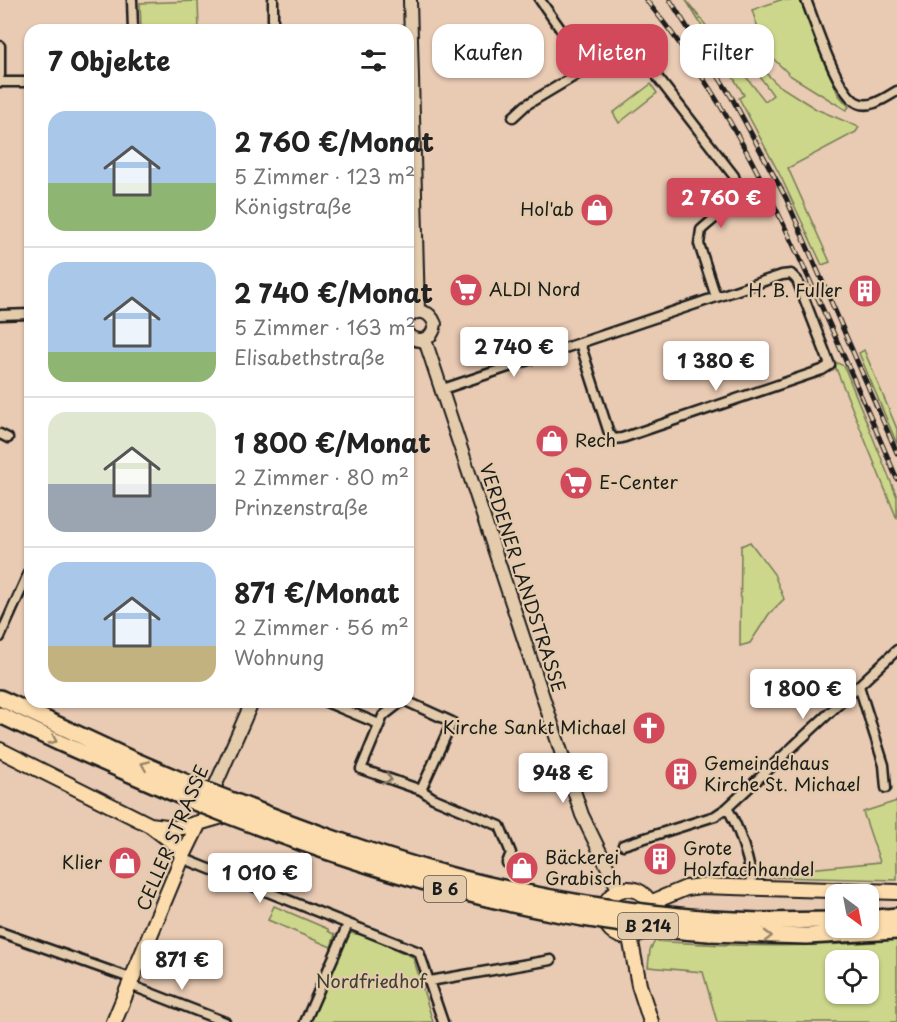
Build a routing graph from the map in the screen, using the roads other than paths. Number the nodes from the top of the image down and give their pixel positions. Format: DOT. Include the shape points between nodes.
graph roads {
  1 [pos="132,0"];
  2 [pos="273,0"];
  3 [pos="410,0"];
  4 [pos="540,0"];
  5 [pos="806,0"];
  6 [pos="133,24"];
  7 [pos="273,24"];
  8 [pos="410,24"];
  9 [pos="0,46"];
  10 [pos="0,75"];
  11 [pos="658,78"];
  12 [pos="0,82"];
  13 [pos="24,82"];
  14 [pos="897,91"];
  15 [pos="513,117"];
  16 [pos="716,297"];
  17 [pos="24,314"];
  18 [pos="414,314"];
  19 [pos="0,315"];
  20 [pos="414,340"];
  21 [pos="425,340"];
  22 [pos="580,343"];
  23 [pos="440,390"];
  24 [pos="24,583"];
  25 [pos="0,637"];
  26 [pos="897,650"];
  27 [pos="859,686"];
  28 [pos="0,698"];
  29 [pos="414,705"];
  30 [pos="249,708"];
  31 [pos="340,708"];
  32 [pos="393,708"];
  33 [pos="0,715"];
  34 [pos="379,724"];
  35 [pos="0,750"];
  36 [pos="886,788"];
  37 [pos="422,790"];
  38 [pos="195,794"];
  39 [pos="728,808"];
  40 [pos="199,823"];
  41 [pos="150,825"];
  42 [pos="623,845"];
  43 [pos="182,858"];
  44 [pos="507,863"];
  45 [pos="752,887"];
  46 [pos="619,891"];
  47 [pos="897,892"];
  48 [pos="650,903"];
  49 [pos="604,915"];
  50 [pos="897,916"];
  51 [pos="879,918"];
  52 [pos="825,920"];
  53 [pos="348,924"];
  54 [pos="710,926"];
  55 [pos="897,931"];
  56 [pos="0,932"];
  57 [pos="630,937"];
  58 [pos="551,960"];
  59 [pos="430,981"];
  60 [pos="132,982"];
  61 [pos="114,1022"];
  62 [pos="225,1022"];
  63 [pos="305,1022"];
  64 [pos="443,1022"];
  65 [pos="651,1022"];
  1 -- 6 [label="street"];
  2 -- 7 [label="street"];
  3 -- 8 [label="main road"];
  4 -- 15 [label="street" via="588,68"];
  5 -- 14 [label="street" via="849,96 867,104"];
  9 -- 10 [label="street"];
  11 -- 16 [label="street" via="738,185 732,201 699,236"];
  12 -- 13 [label="street"];
  16 -- 22 [label="street"];
  16 -- 22 [label="street" via="791,274 830,365 614,439"];
  17 -- 19 [label="street"];
  18 -- 21 [label="main road" via="430,316 435,324"];
  20 -- 21 [label="main road"];
  21 -- 23 [label="main road, VERDENER LANDSTRASSE"];
  22 -- 23 [label="street"];
  23 -- 46 [label="main road, VERDENER LANDSTRASSE" via="582,815"];
  24 -- 25 [label="street"];
  26 -- 27 [label="street"];
  27 -- 36 [label="street" via="884,765"];
  27 -- 39 [label="street"];
  38 -- 28 [label="highway, B 6, one-way" via="131,759"];
  29 -- 37 [label="street" via="452,722"];
  30 -- 40 [label="main road, CELLER STRASSE"];
  31 -- 34 [label="street"];
  32 -- 34 [label="street"];
  33 -- 38 [label="highway, B 6, one-way"];
  34 -- 37 [label="street, one-way" via="361,769"];
  35 -- 41 [label="main road"];
  37 -- 44 [label="street" via="500,826 511,853"];
  38 -- 54 [label="highway, B 6, bridge" via="460,878"];
  39 -- 42 [label="street" via="715,816"];
  39 -- 45 [label="street" via="734,817"];
  40 -- 41 [label="main road" via="175,828"];
  40 -- 43 [label="main road, CELLER STRASSE"];
  40 -- 49 [label="main road, B 214" via="225,814 260,820 453,884"];
  41 -- 43 [label="main road" via="179,847"];
  43 -- 53 [label="street"];
  43 -- 60 [label="main road, CELLER STRASSE"];
  45 -- 47 [label="main road, B 214"];
  45 -- 48 [label="main road, B 214" via="686,888"];
  46 -- 48 [label="main road, B 214" via="633,889"];
  46 -- 49 [label="main road, B 214" via="609,899"];
  48 -- 57 [label="main road, B 214" via="649,925"];
  49 -- 57 [label="main road, B 214" via="609,927"];
  50 -- 51 [label="highway"];
  52 -- 54 [label="highway, B 6"];
  53 -- 59 [label="street" via="419,952"];
  53 -- 63 [label="street"];
  54 -- 55 [label="highway, B 6, one-way" via="807,936"];
  56 -- 60 [label="street"];
  57 -- 65 [label="main road"];
  58 -- 59 [label="street"];
  59 -- 64 [label="street"];
  60 -- 61 [label="main road, CELLER STRASSE"];
  60 -- 62 [label="street"];
}
